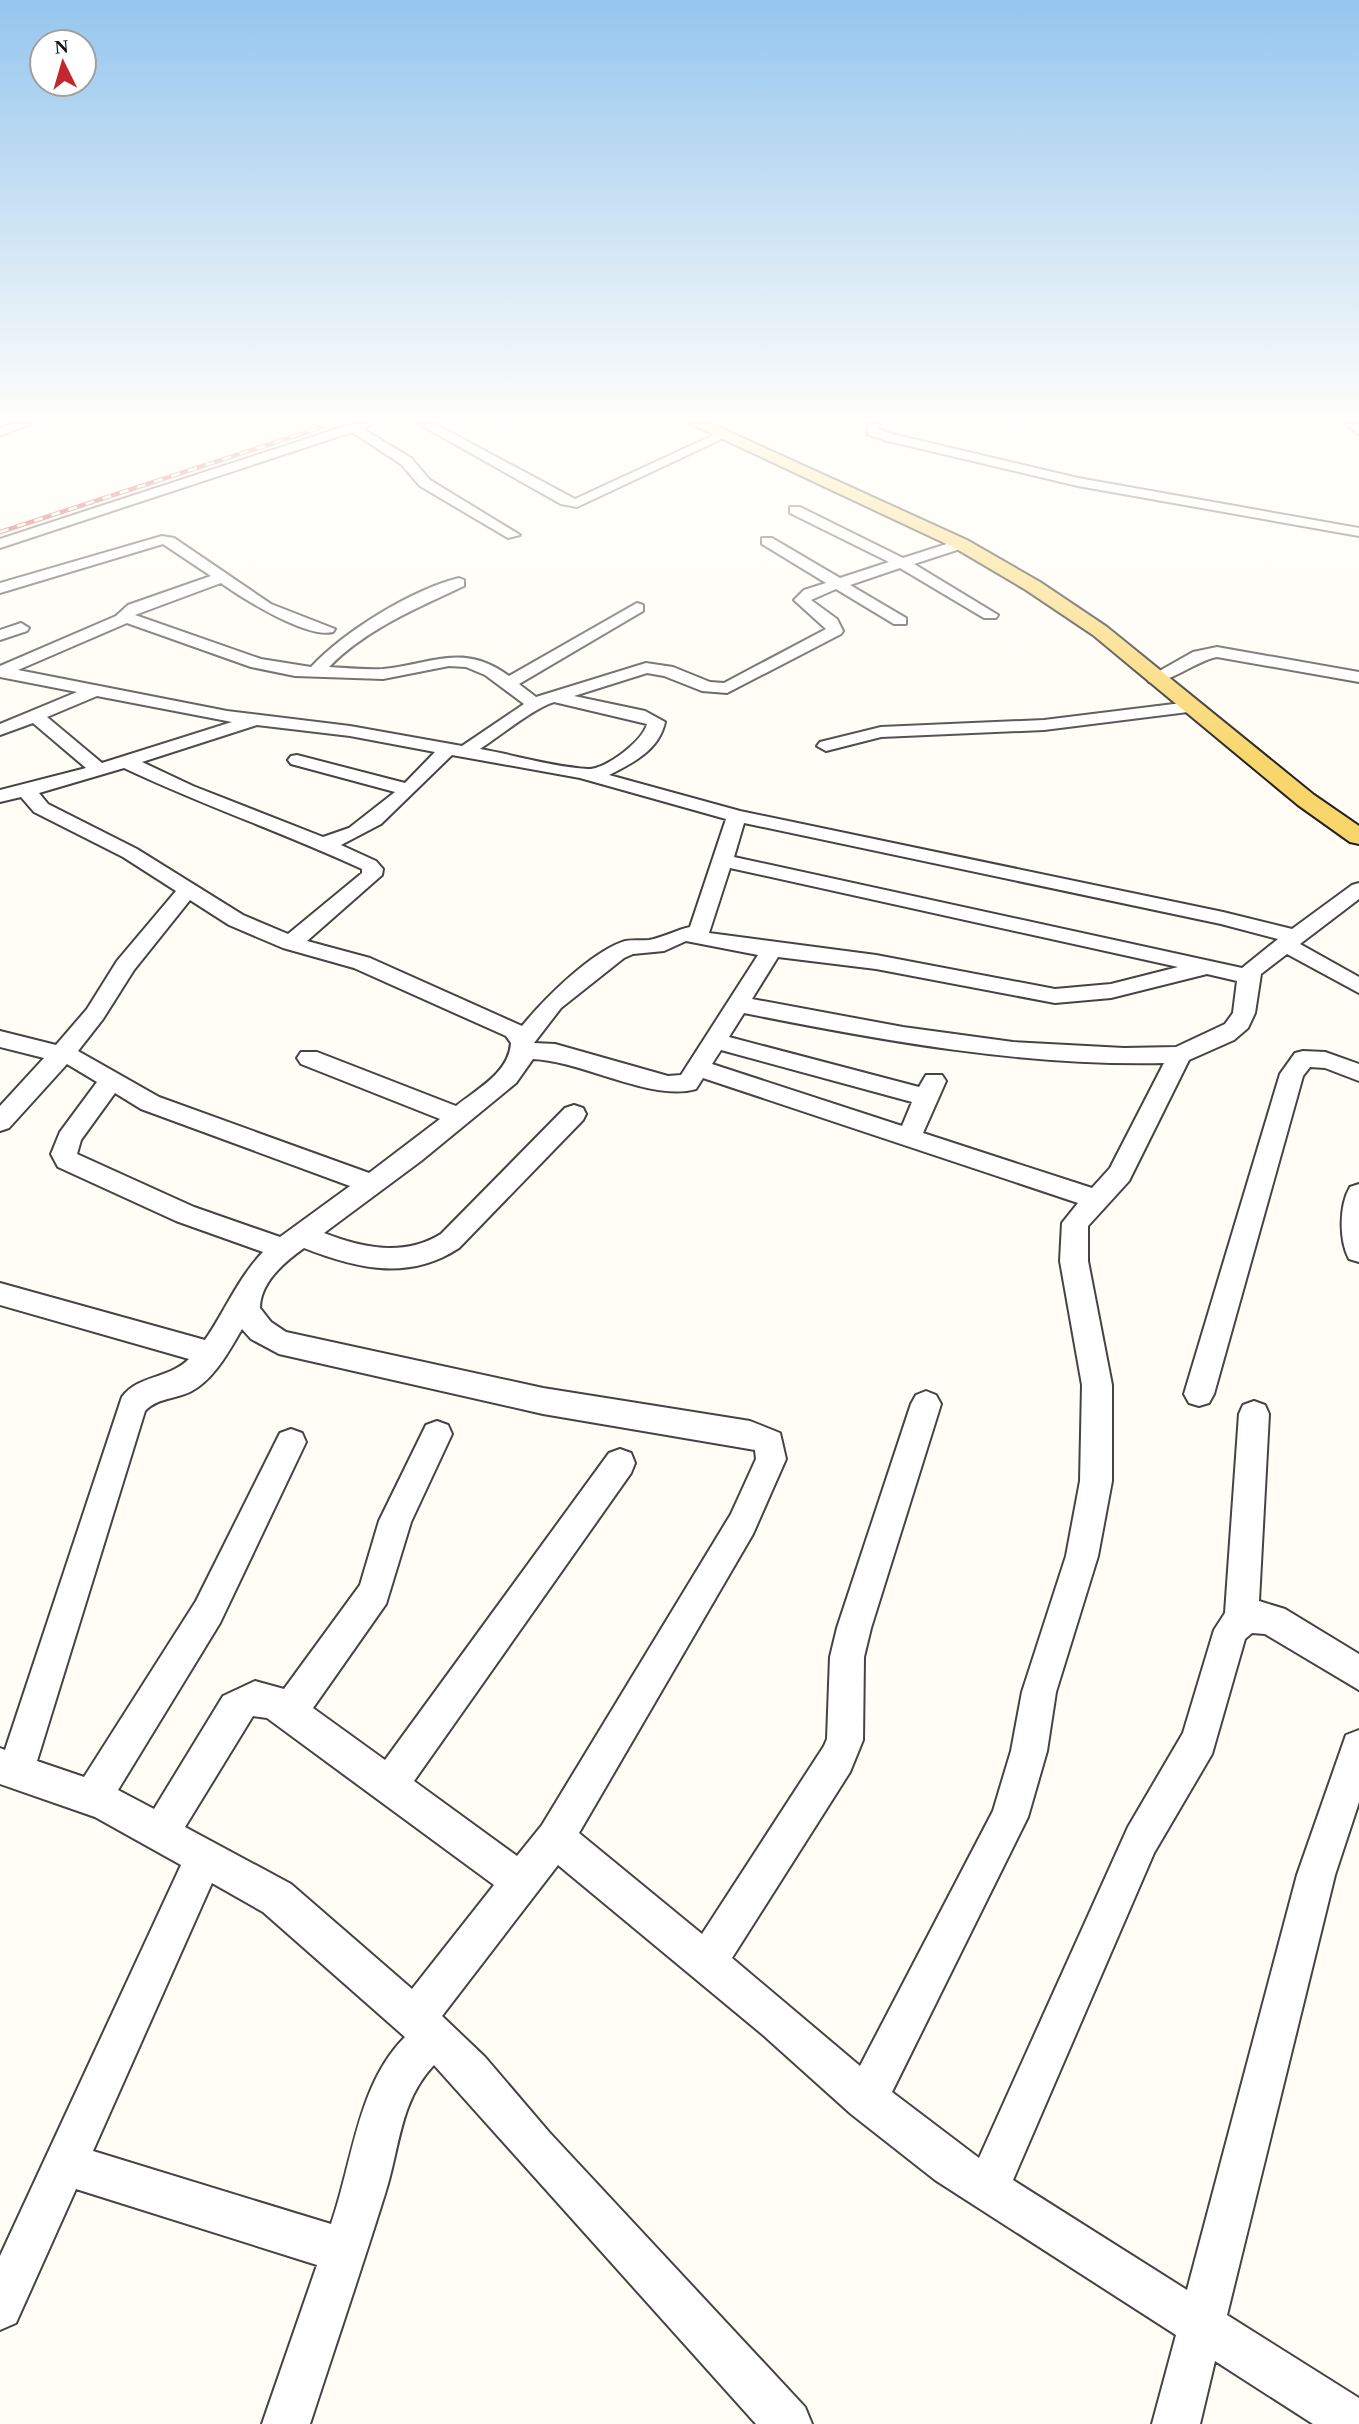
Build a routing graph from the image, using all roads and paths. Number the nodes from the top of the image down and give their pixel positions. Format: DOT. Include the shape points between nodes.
graph roads {
  1 [pos="21,537"];
  2 [pos="850,537"];
  3 [pos="946,537"];
  4 [pos="767,541"];
  5 [pos="0,544"];
  6 [pos="961,544"];
  7 [pos="902,563"];
  8 [pos="220,578"];
  9 [pos="459,583"];
  10 [pos="838,583"];
  11 [pos="0,588"];
  12 [pos="638,608"];
  13 [pos="990,615"];
  14 [pos="122,619"];
  15 [pos="900,621"];
  16 [pos="21,628"];
  17 [pos="327,629"];
  18 [pos="0,635"];
  19 [pos="1,672"];
  20 [pos="314,673"];
  21 [pos="1359,677"];
  22 [pos="1155,678"];
  23 [pos="509,684"];
  24 [pos="97,690"];
  25 [pos="554,697"];
  26 [pos="533,703"];
  27 [pos="1190,707"];
  28 [pos="35,716"];
  29 [pos="255,720"];
  30 [pos="0,730"];
  31 [pos="826,746"];
  32 [pos="457,749"];
  33 [pos="297,760"];
  34 [pos="126,762"];
  35 [pos="99,770"];
  36 [pos="593,776"];
  37 [pos="407,789"];
  38 [pos="28,790"];
  39 [pos="0,796"];
  40 [pos="737,816"];
  41 [pos="1359,837"];
  42 [pos="321,843"];
  43 [pos="722,860"];
  44 [pos="1359,889"];
  45 [pos="188,890"];
  46 [pos="688,935"];
  47 [pos="1291,941"];
  48 [pos="291,943"];
  49 [pos="772,950"];
  50 [pos="1207,967"];
  51 [pos="1248,976"];
  52 [pos="1359,986"];
  53 [pos="738,1004"];
  54 [pos="0,1039"];
  55 [pos="716,1041"];
  56 [pos="524,1046"];
  57 [pos="62,1053"];
  58 [pos="1180,1055"];
  59 [pos="309,1058"];
  60 [pos="699,1068"];
  61 [pos="1359,1073"];
  62 [pos="111,1081"];
  63 [pos="573,1114"];
  64 [pos="458,1117"];
  65 [pos="0,1122"];
  66 [pos="909,1137"];
  67 [pos="371,1184"];
  68 [pos="1359,1194"];
  69 [pos="1096,1199"];
  70 [pos="292,1242"];
  71 [pos="1359,1252"];
  72 [pos="0,1294"];
  73 [pos="243,1305"];
  74 [pos="209,1353"];
  75 [pos="1199,1394"];
  76 [pos="926,1404"];
  77 [pos="1254,1414"];
  78 [pos="437,1434"];
  79 [pos="291,1442"];
  80 [pos="620,1463"];
  81 [pos="1241,1620"];
  82 [pos="1359,1674"];
  83 [pos="289,1712"];
  84 [pos="1359,1748"];
  85 [pos="8,1768"];
  86 [pos="389,1785"];
  87 [pos="92,1798"];
  88 [pos="160,1833"];
  89 [pos="555,1838"];
  90 [pos="204,1858"];
  91 [pos="521,1882"];
  92 [pos="706,1963"];
  93 [pos="424,2027"];
  94 [pos="866,2099"];
  95 [pos="65,2164"];
  96 [pos="987,2190"];
  97 [pos="345,2251"];
  98 [pos="0,2308"];
  99 [pos="1203,2325"];
  100 [pos="289,2423"];
  101 [pos="788,2424"];
  102 [pos="1176,2424"];
  103 [pos="1356,2424"];
  1 -- 5 [label="street"];
  2 -- 7 [label="street"];
  3 -- 6 [label="main road"];
  4 -- 10 [label="street"];
  6 -- 7 [label="street"];
  6 -- 22 [label="main road" via="1100,631"];
  7 -- 10 [label="street"];
  7 -- 13 [label="street"];
  8 -- 11 [label="street" via="162,540"];
  8 -- 14 [label="street" via="134,607"];
  8 -- 17 [label="street" via="265,607"];
  9 -- 20 [label="street" via="373,623 344,642"];
  10 -- 15 [label="street"];
  10 -- 25 [label="street" via="802,600 831,622 835,631 734,686 708,687 646,668"];
  12 -- 23 [label="street"];
  14 -- 19 [label="street"];
  14 -- 20 [label="street" via="135,619 257,663"];
  16 -- 18 [label="street"];
  19 -- 24 [label="street"];
  20 -- 23 [label="street" via="383,674 458,661 480,665"];
  21 -- 22 [label="street" via="1217,652 1199,655"];
  22 -- 27 [label="main road"];
  23 -- 26 [label="street"];
  24 -- 28 [label="street"];
  24 -- 29 [label="street"];
  25 -- 26 [label="street"];
  25 -- 36 [label="street" via="656,722 653,735 640,748"];
  26 -- 32 [label="street" via="523,716"];
  27 -- 31 [label="street" via="1044,725 881,732"];
  27 -- 41 [label="main road"];
  28 -- 30 [label="street"];
  28 -- 35 [label="street"];
  29 -- 32 [label="street"];
  29 -- 34 [label="street"];
  32 -- 36 [label="street"];
  32 -- 37 [label="street"];
  33 -- 37 [label="street"];
  34 -- 35 [label="street"];
  34 -- 42 [label="street" via="179,788"];
  35 -- 38 [label="street"];
  36 -- 40 [label="street"];
  37 -- 42 [label="street" via="382,816"];
  38 -- 39 [label="street"];
  38 -- 45 [label="street" via="41,808 130,853"];
  40 -- 43 [label="street"];
  40 -- 47 [label="street" via="1223,918"];
  42 -- 48 [label="street" via="369,865 372,875"];
  43 -- 46 [label="street" via="702,926"];
  43 -- 50 [label="street"];
  44 -- 47 [label="street"];
  45 -- 48 [label="street" via="236,920"];
  45 -- 57 [label="street"];
  46 -- 49 [label="street"];
  46 -- 56 [label="street" via="616,953 553,1003"];
  47 -- 51 [label="street"];
  47 -- 52 [label="street"];
  48 -- 56 [label="street" via="362,963 514,1031"];
  49 -- 50 [label="street" via="877,962 1055,996 1111,991"];
  49 -- 53 [label="street"];
  50 -- 51 [label="street"];
  51 -- 58 [label="street" via="1245,1011 1238,1026"];
  53 -- 55 [label="street"];
  53 -- 58 [label="street" via="887,1033 1092,1055"];
  54 -- 57 [label="street"];
  55 -- 60 [label="street"];
  55 -- 66 [label="street" via="930,1089"];
  56 -- 60 [label="street" via="668,1084 688,1083"];
  56 -- 64 [label="street" via="520,1065"];
  57 -- 62 [label="street"];
  57 -- 65 [label="street"];
  58 -- 69 [label="street" via="1120,1174"];
  59 -- 64 [label="street"];
  60 -- 66 [label="street"];
  61 -- 75 [label="street" via="1313,1058 1303,1059 1292,1074"];
  62 -- 67 [label="street" via="150,1103"];
  62 -- 70 [label="street" via="69,1138 66,1160 185,1214"];
  63 -- 70 [label="street" via="450,1241 430,1255 354,1256"];
  64 -- 67 [label="street"];
  66 -- 69 [label="street"];
  67 -- 70 [label="street"];
  68 -- 71 [label="street" via="1355,1204"];
  69 -- 94 [label="street" via="1075,1223 1072,1239 1097,1385 1096,1481 1082,1556 1039,1692 1010,1817"];
  70 -- 73 [label="street" via="248,1289"];
  72 -- 74 [label="street"];
  73 -- 74 [label="street"];
  73 -- 89 [label="street" via="248,1320 279,1342 543,1401 750,1434 769,1442 771,1459 742,1524"];
  74 -- 85 [label="street" via="186,1380 145,1392 132,1406"];
  76 -- 92 [label="street" via="847,1657 845,1740"];
  77 -- 81 [label="street"];
  78 -- 83 [label="street" via="395,1521 374,1593"];
  79 -- 87 [label="street" via="208,1612"];
  80 -- 86 [label="street"];
  81 -- 82 [label="street" via="1257,1615 1273,1620"];
  81 -- 96 [label="street" via="1231,1630 1199,1741 1141,1840"];
  83 -- 86 [label="street"];
  83 -- 88 [label="street" via="261,1697 245,1698 235,1707"];
  84 -- 99 [label="street" via="1316,1875"];
  85 -- 87 [label="street"];
  86 -- 91 [label="street"];
  87 -- 88 [label="street"];
  88 -- 90 [label="street"];
  89 -- 91 [label="street"];
  89 -- 92 [label="street"];
  90 -- 93 [label="street" via="278,1898"];
  90 -- 95 [label="street"];
  91 -- 93 [label="street"];
  92 -- 94 [label="street"];
  93 -- 97 [label="street" via="392,2087"];
  93 -- 101 [label="street"];
  94 -- 96 [label="street"];
  95 -- 97 [label="street"];
  95 -- 98 [label="street"];
  96 -- 99 [label="street"];
  97 -- 100 [label="street"];
  99 -- 102 [label="street"];
  99 -- 103 [label="street"];
}
